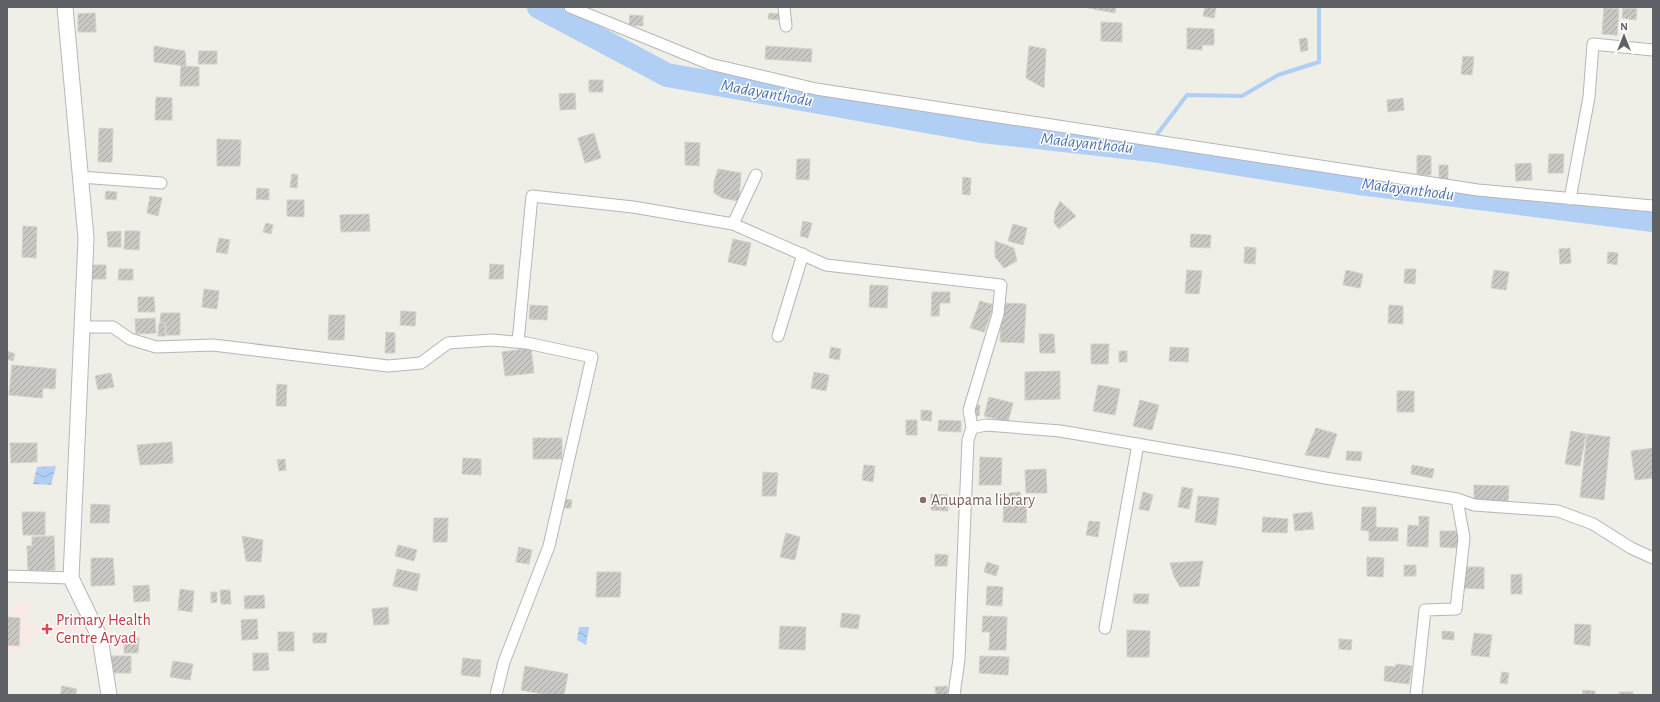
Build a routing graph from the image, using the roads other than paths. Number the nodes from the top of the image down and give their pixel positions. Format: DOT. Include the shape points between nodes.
graph roads {
  1 [pos="65,7"];
  2 [pos="570,7"];
  3 [pos="784,7"];
  4 [pos="786,26"];
  5 [pos="1653,50"];
  6 [pos="756,175"];
  7 [pos="80,177"];
  8 [pos="161,183"];
  9 [pos="1570,199"];
  10 [pos="1653,206"];
  11 [pos="733,224"];
  12 [pos="803,254"];
  13 [pos="82,327"];
  14 [pos="778,336"];
  15 [pos="518,342"];
  16 [pos="972,428"];
  17 [pos="1138,444"];
  18 [pos="1457,499"];
  19 [pos="1653,558"];
  20 [pos="7,576"];
  21 [pos="71,578"];
  22 [pos="1105,628"];
  23 [pos="110,695"];
  24 [pos="496,695"];
  25 [pos="954,695"];
  26 [pos="1416,695"];
  1 -- 7 [label="main road"];
  2 -- 9 [label="street" via="710,64 816,89 1470,189"];
  3 -- 4 [label="street"];
  5 -- 9 [label="street" via="1593,44 1589,97"];
  6 -- 11 [label="street"];
  7 -- 8 [label="street"];
  7 -- 13 [label="main road" via="86,238"];
  9 -- 10 [label="street"];
  11 -- 12 [label="street"];
  11 -- 15 [label="street" via="633,207 532,196"];
  12 -- 14 [label="street"];
  12 -- 16 [label="street" via="826,265 1001,285 998,314 969,410"];
  13 -- 15 [label="street" via="113,327 130,339 156,347 213,344 388,366 421,363 448,343 491,340"];
  13 -- 21 [label="main road"];
  15 -- 24 [label="street" via="592,357 549,546 504,662"];
  16 -- 17 [label="street" via="986,425 1060,431"];
  16 -- 25 [label="street" via="968,440 958,659"];
  17 -- 18 [label="street"];
  17 -- 22 [label="street"];
  18 -- 19 [label="street" via="1474,505 1558,511 1593,524 1631,548"];
  18 -- 26 [label="street" via="1464,538 1456,609 1425,610"];
  20 -- 21 [label="street"];
  21 -- 23 [label="main road" via="100,638"];
}
